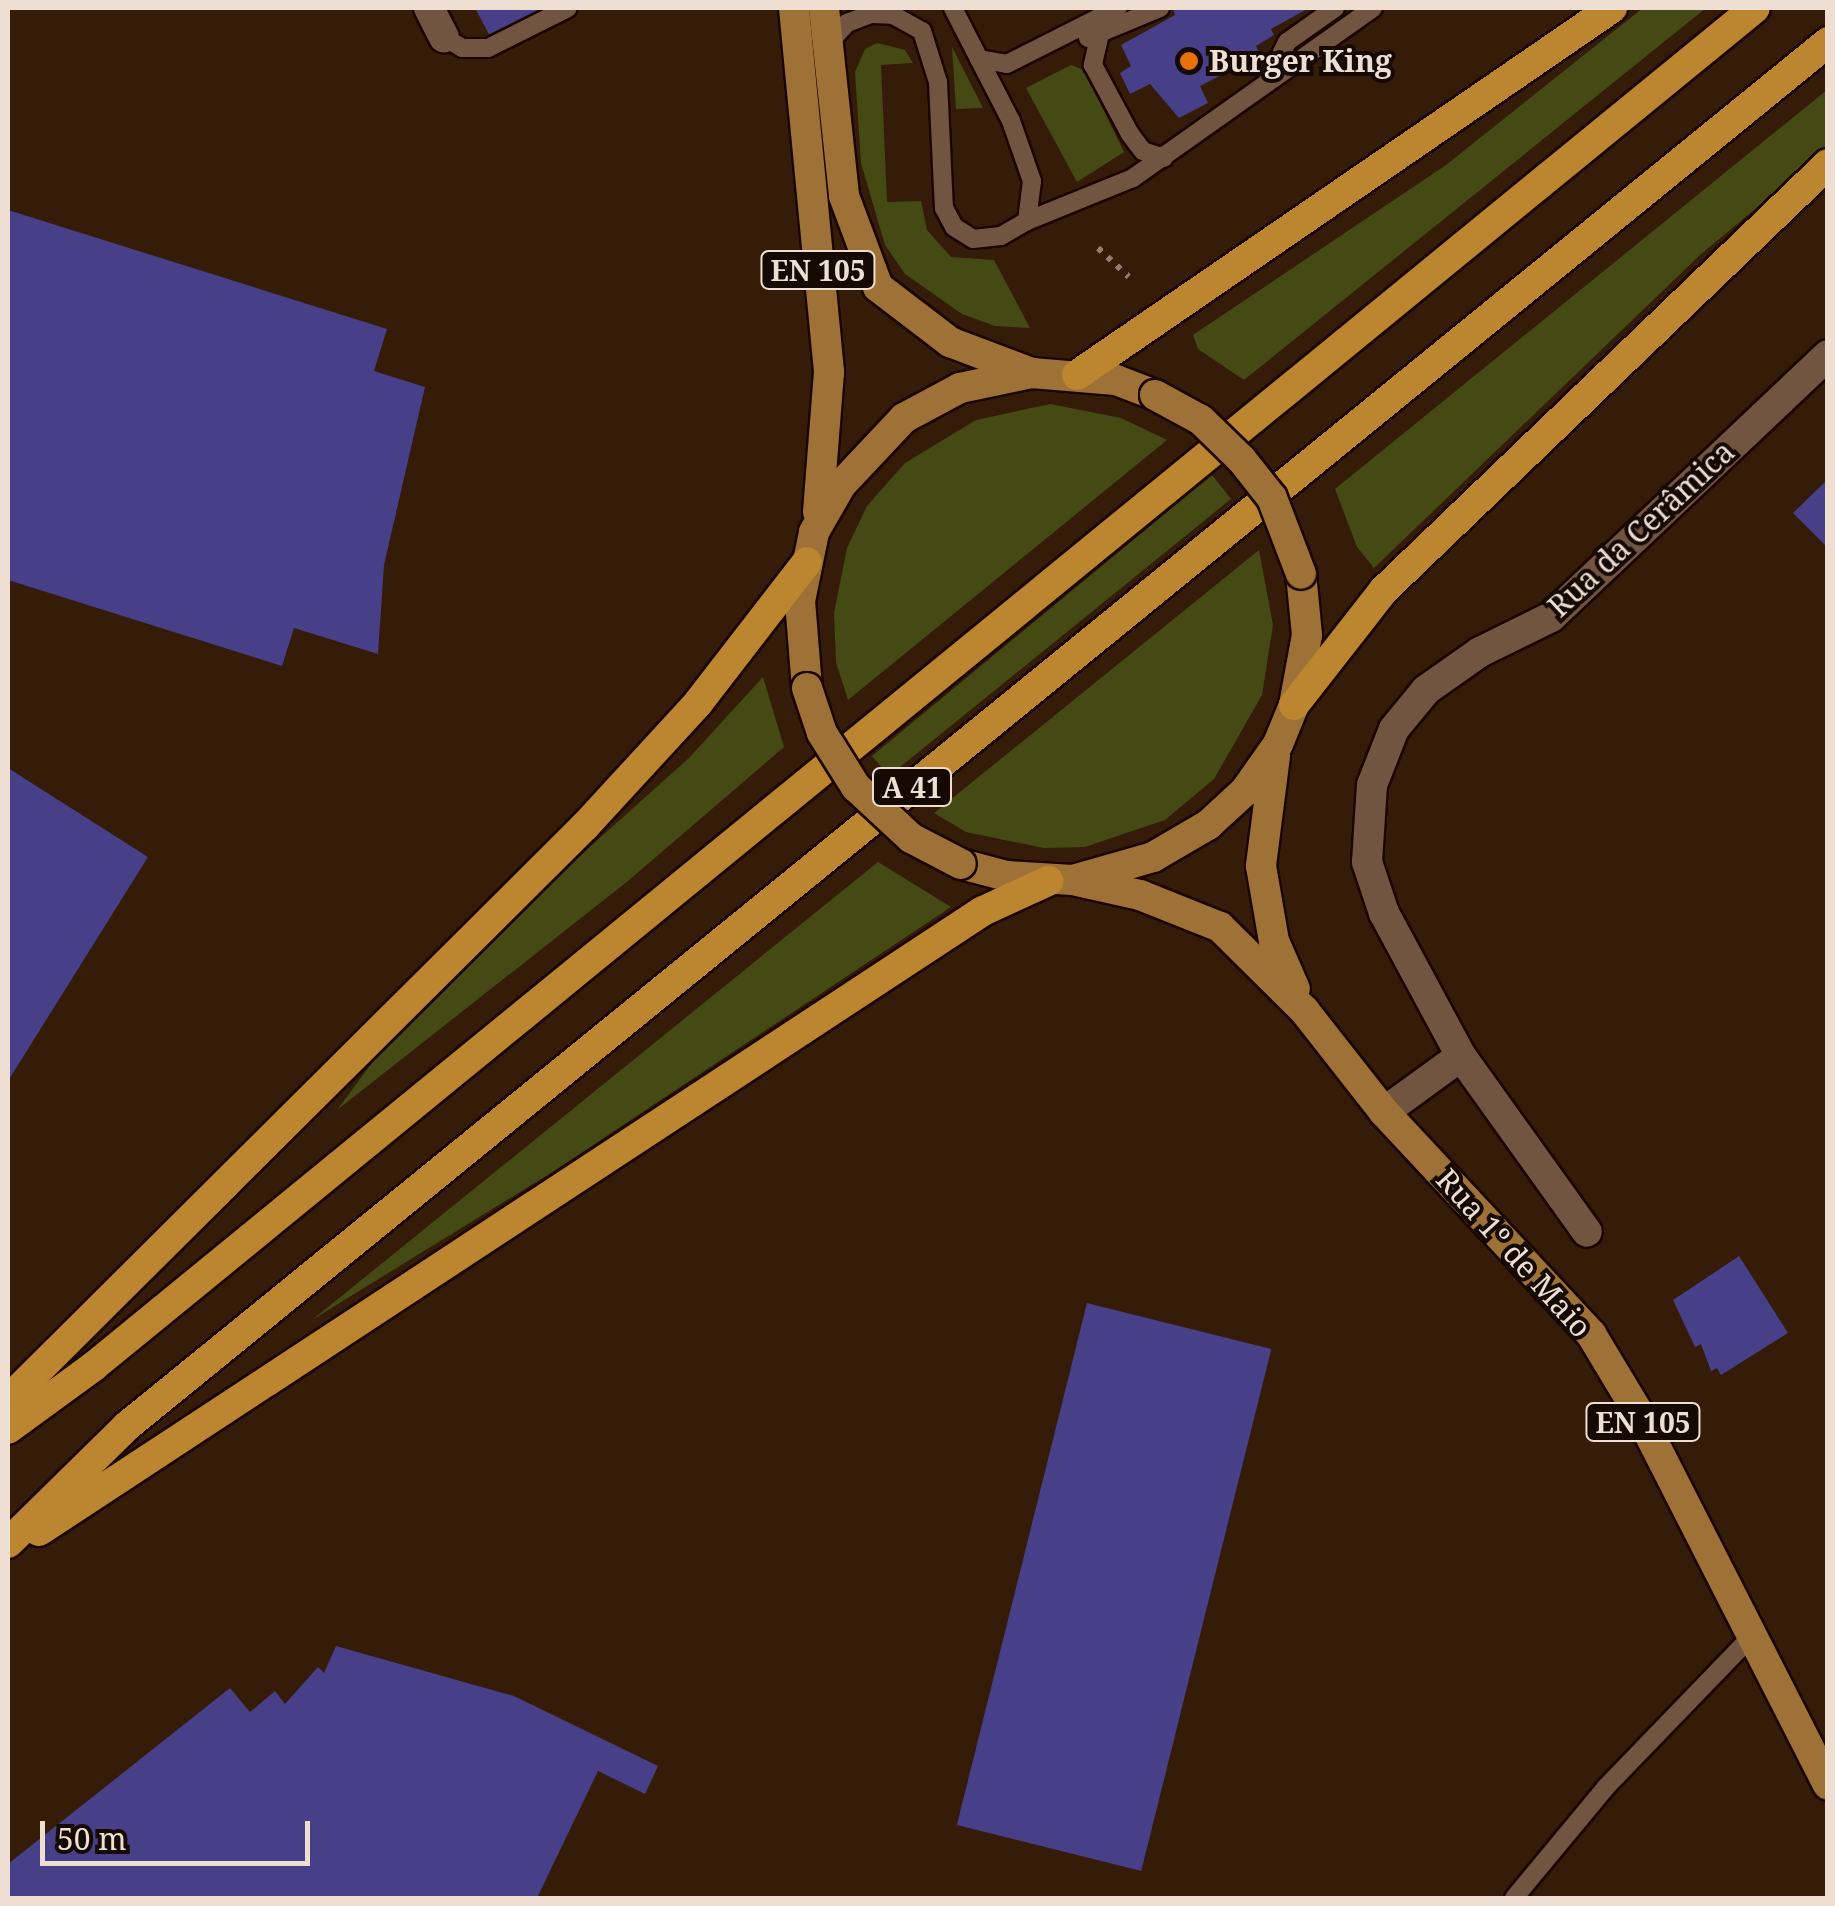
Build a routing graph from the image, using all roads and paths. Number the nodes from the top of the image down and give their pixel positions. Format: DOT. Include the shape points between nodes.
graph roads {
  1 [pos="428,8"];
  2 [pos="568,8"];
  3 [pos="794,8"];
  4 [pos="824,8"];
  5 [pos="953,8"];
  6 [pos="1118,8"];
  7 [pos="1160,8"];
  8 [pos="1335,8"];
  9 [pos="1373,8"];
  10 [pos="1612,8"];
  11 [pos="1755,8"];
  12 [pos="1086,32"];
  13 [pos="444,37"];
  14 [pos="1828,42"];
  15 [pos="828,44"];
  16 [pos="979,59"];
  17 [pos="1260,91"];
  18 [pos="1164,158"];
  19 [pos="1828,164"];
  20 [pos="1027,221"];
  21 [pos="1098,248"];
  22 [pos="1129,277"];
  23 [pos="1828,355"];
  24 [pos="1032,373"];
  25 [pos="1077,375"];
  26 [pos="811,547"];
  27 [pos="1294,705"];
  28 [pos="1278,744"];
  29 [pos="1060,880"];
  30 [pos="1304,1010"];
  31 [pos="1460,1056"];
  32 [pos="1384,1112"];
  33 [pos="1587,1232"];
  34 [pos="8,1400"];
  35 [pos="8,1429"];
  36 [pos="8,1544"];
  37 [pos="8,1552"];
  38 [pos="1752,1636"];
  39 [pos="1828,1785"];
  40 [pos="1514,1898"];
  1 -- 13 [label="street"];
  2 -- 13 [label="lane" via="488,48 462,48"];
  3 -- 26 [label="main road, EN 105" via="830,372"];
  4 -- 15 [label="main road, EN 105"];
  5 -- 16 [label="lane"];
  6 -- 12 [label="lane"];
  7 -- 12 [label="lane"];
  8 -- 17 [label="lane" via="1288,42"];
  9 -- 17 [label="lane"];
  10 -- 25 [label="highway"];
  11 -- 35 [label="highway, A 41"];
  12 -- 16 [label="lane" via="1007,64"];
  12 -- 18 [label="lane" via="1093,65 1143,151"];
  14 -- 36 [label="highway, A 41" via="127,1426"];
  15 -- 20 [label="lane" via="847,23 870,14 893,16 922,31 938,82 944,208 954,227 973,239 1000,236"];
  15 -- 24 [label="main road, EN 105" via="844,196 878,286 950,342"];
  16 -- 20 [label="lane" via="1032,181"];
  17 -- 18 [label="lane"];
  18 -- 20 [label="lane"];
  19 -- 27 [label="highway" via="1384,590"];
  21 -- 22 [label="path"];
  23 -- 31 [label="street, Rua da Cerâmica" via="1551,617 1440,681 1394,730 1372,786 1367,862 1384,913"];
  24 -- 25 [label="main road, EN 105"];
  24 -- 26 [label="main road, EN 105" via="960,388 904,418 840,485"];
  25 -- 27 [label="main road, EN 105, bridge" via="1155,395 1201,420 1272,498 1301,574 1307,635"];
  26 -- 29 [label="main road, EN 105, bridge" via="799,639 807,688 822,732 856,787 911,838 961,864"];
  26 -- 34 [label="highway" via="698,703 584,826"];
  27 -- 28 [label="main road, EN 105"];
  28 -- 29 [label="main road, EN 105" via="1245,791 1208,825 1153,856"];
  28 -- 30 [label="main road, Rua 1º de Maio / EN 105" via="1261,866 1274,941"];
  29 -- 30 [label="main road, Rua 1º de Maio / EN 105" via="1140,895 1220,928"];
  29 -- 37 [label="highway" via="983,910"];
  30 -- 32 [label="main road, Rua 1º de Maio / EN 105"];
  31 -- 32 [label="street"];
  31 -- 33 [label="street, Rua da Cerâmica"];
  32 -- 38 [label="main road, Rua 1º de Maio / EN 105" via="1591,1334"];
  38 -- 39 [label="main road, Rua 1º de Maio / EN 105"];
  38 -- 40 [label="lane" via="1606,1787"];
}
